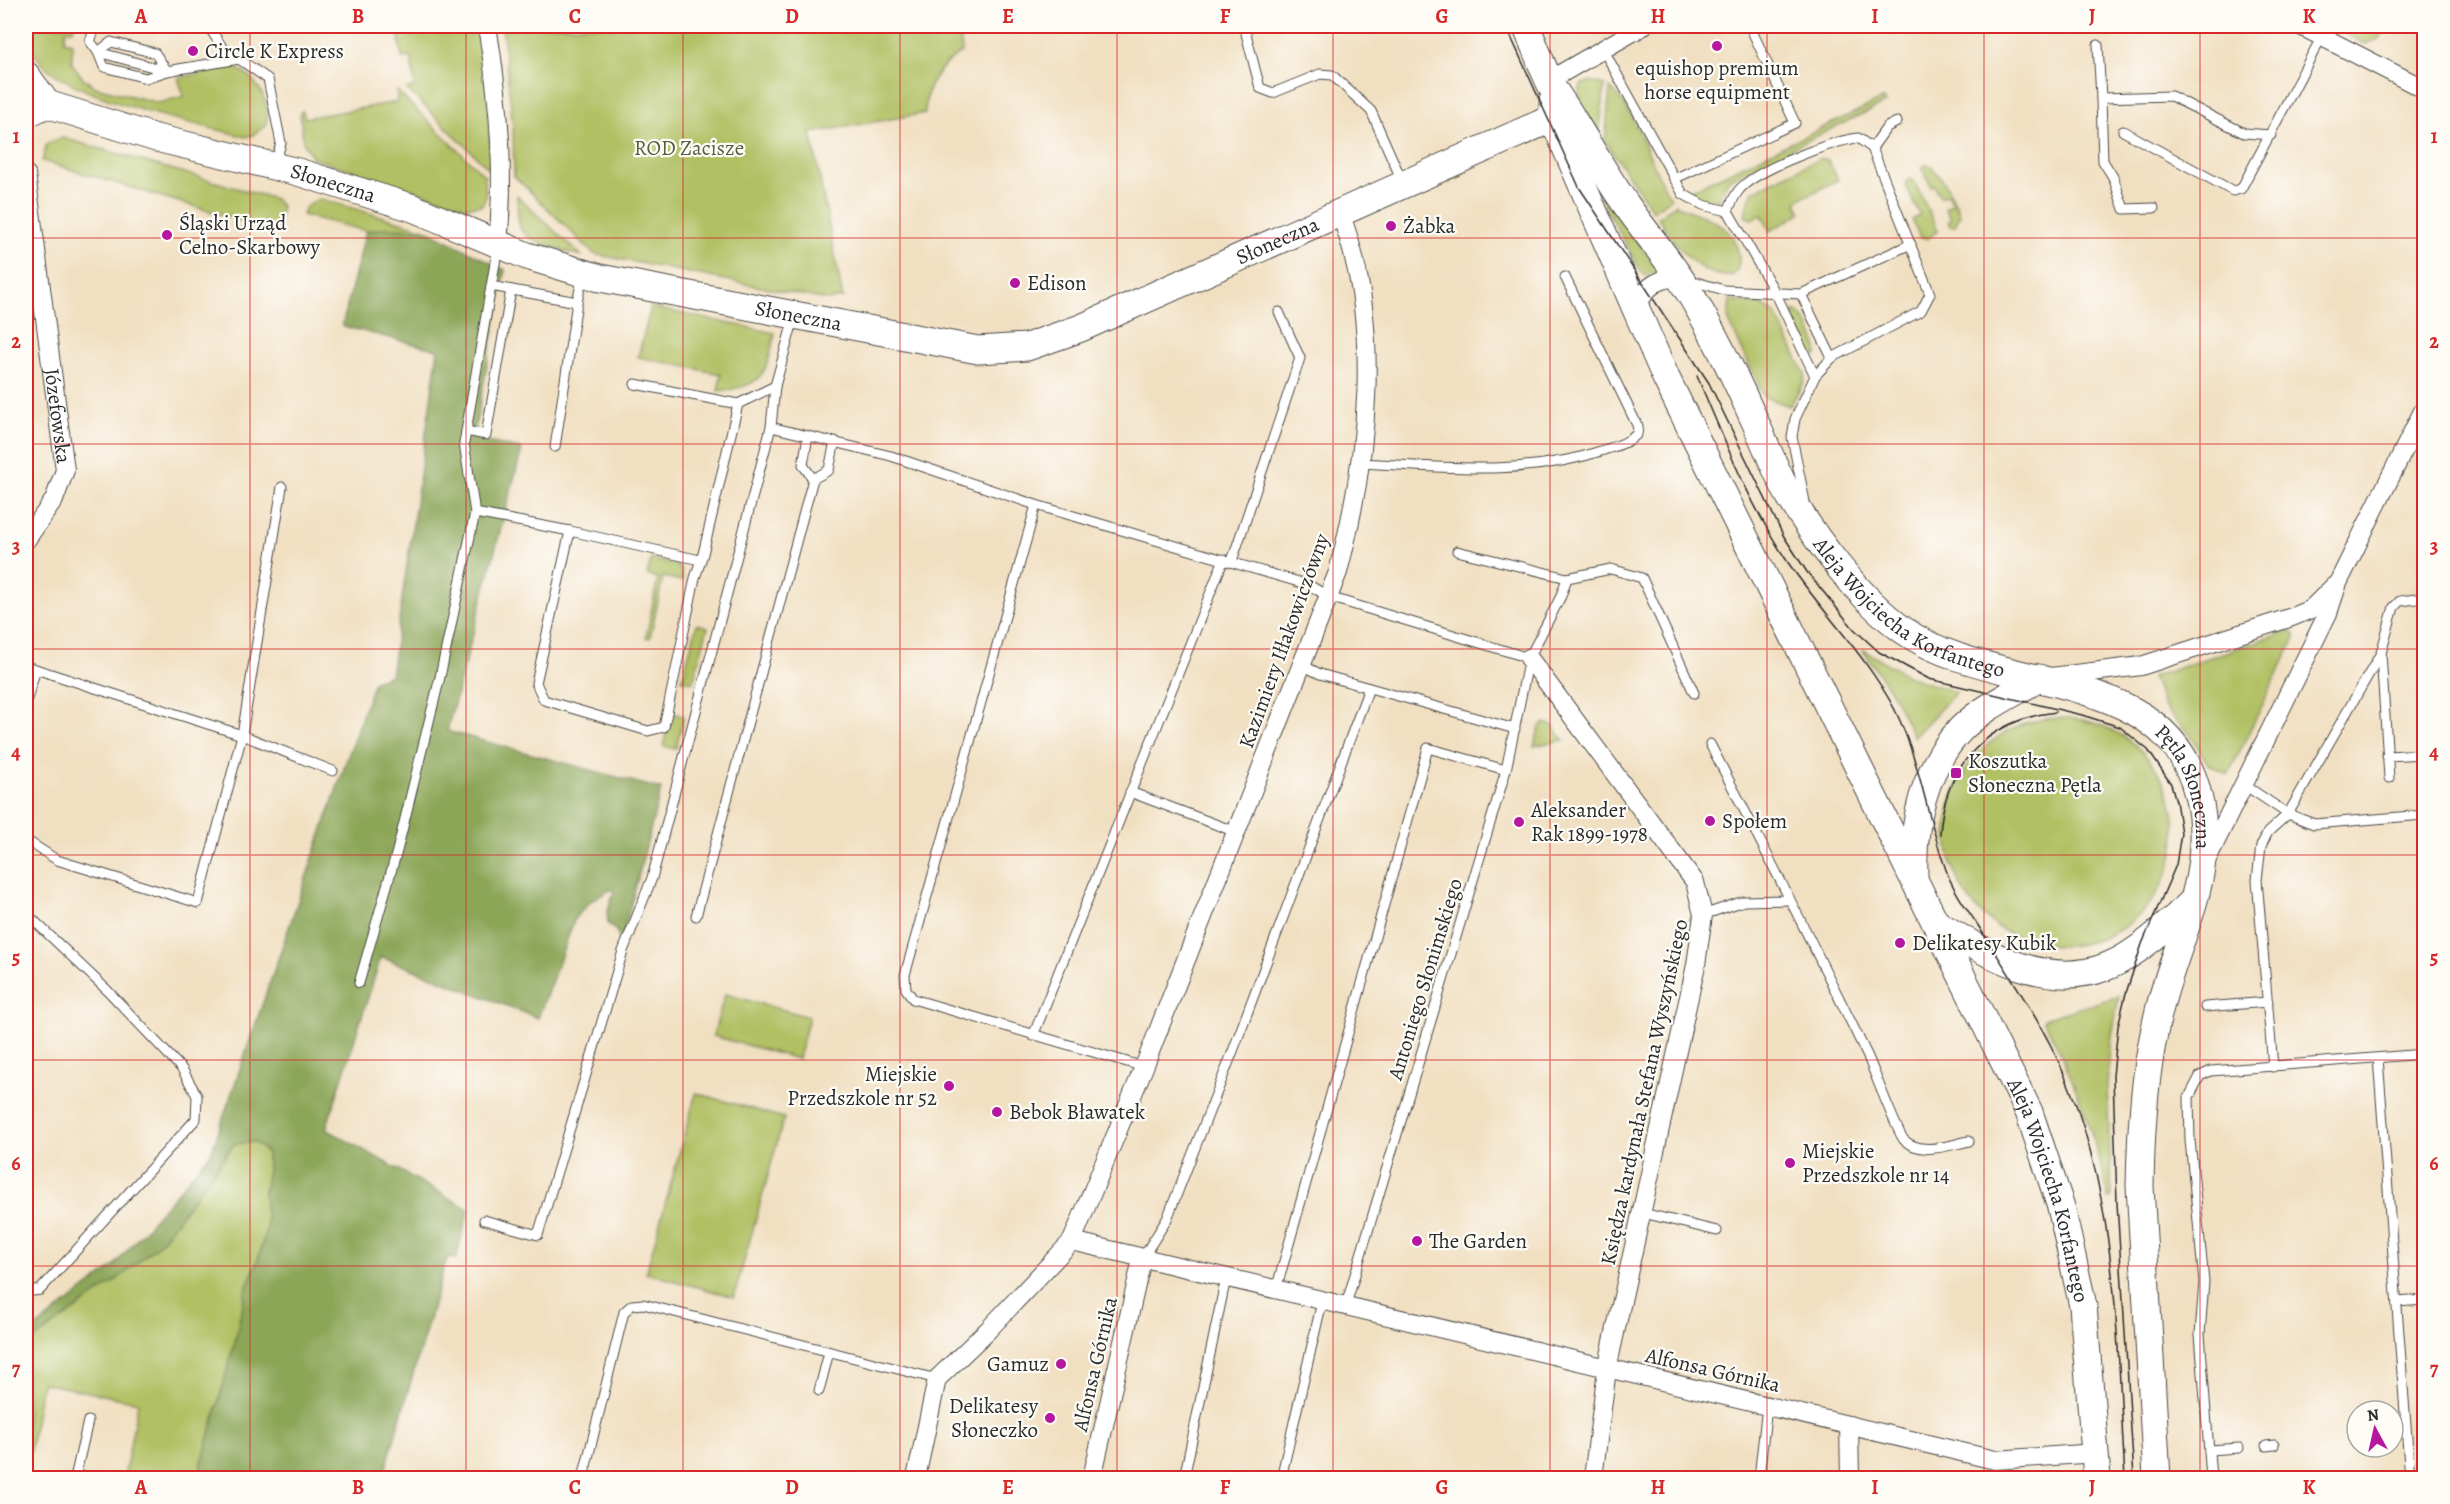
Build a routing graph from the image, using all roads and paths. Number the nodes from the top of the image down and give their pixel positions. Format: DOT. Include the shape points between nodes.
graph roads {
  1 [pos="96,26"];
  2 [pos="208,26"];
  3 [pos="487,26"];
  4 [pos="1244,26"];
  5 [pos="1526,26"];
  6 [pos="1643,26"];
  7 [pos="2301,26"];
  8 [pos="1752,31"];
  9 [pos="2322,36"];
  10 [pos="2098,45"];
  11 [pos="1604,49"];
  12 [pos="238,59"];
  13 [pos="26,75"];
  14 [pos="1551,84"];
  15 [pos="2424,89"];
  16 [pos="2101,98"];
  17 [pos="36,109"];
  18 [pos="1553,118"];
  19 [pos="1897,122"];
  20 [pos="2123,131"];
  21 [pos="2271,135"];
  22 [pos="1872,148"];
  23 [pos="274,168"];
  24 [pos="1605,173"];
  25 [pos="26,174"];
  26 [pos="1674,180"];
  27 [pos="1403,184"];
  28 [pos="2154,208"];
  29 [pos="1728,211"];
  30 [pos="1340,213"];
  31 [pos="498,244"];
  32 [pos="1911,244"];
  33 [pos="584,273"];
  34 [pos="1678,276"];
  35 [pos="1564,277"];
  36 [pos="491,286"];
  37 [pos="511,290"];
  38 [pos="1776,294"];
  39 [pos="1801,294"];
  40 [pos="577,302"];
  41 [pos="1635,309"];
  42 [pos="1279,312"];
  43 [pos="795,314"];
  44 [pos="1832,358"];
  45 [pos="1815,376"];
  46 [pos="635,384"];
  47 [pos="776,386"];
  48 [pos="738,404"];
  49 [pos="2423,415"];
  50 [pos="771,427"];
  51 [pos="466,431"];
  52 [pos="808,436"];
  53 [pos="835,441"];
  54 [pos="555,447"];
  55 [pos="1360,463"];
  56 [pos="813,479"];
  57 [pos="282,487"];
  58 [pos="1036,505"];
  59 [pos="475,513"];
  60 [pos="1810,525"];
  61 [pos="570,531"];
  62 [pos="26,540"];
  63 [pos="1457,551"];
  64 [pos="700,560"];
  65 [pos="1228,560"];
  66 [pos="1567,578"];
  67 [pos="2338,583"];
  68 [pos="1329,597"];
  69 [pos="2424,598"];
  70 [pos="2292,617"];
  71 [pos="2313,643"];
  72 [pos="2381,653"];
  73 [pos="1529,658"];
  74 [pos="1302,665"];
  75 [pos="26,666"];
  76 [pos="36,669"];
  77 [pos="2039,678"];
  78 [pos="1369,688"];
  79 [pos="1694,693"];
  80 [pos="26,702"];
  81 [pos="1515,729"];
  82 [pos="242,735"];
  83 [pos="1710,744"];
  84 [pos="2424,754"];
  85 [pos="2387,756"];
  86 [pos="1506,770"];
  87 [pos="333,771"];
  88 [pos="2389,778"];
  89 [pos="2243,784"];
  90 [pos="1130,792"];
  91 [pos="2288,814"];
  92 [pos="2424,815"];
  93 [pos="1236,832"];
  94 [pos="26,840"];
  95 [pos="2203,868"];
  96 [pos="1915,882"];
  97 [pos="1788,900"];
  98 [pos="2193,901"];
  99 [pos="26,913"];
  100 [pos="1703,915"];
  101 [pos="696,916"];
  102 [pos="1935,922"];
  103 [pos="359,983"];
  104 [pos="2268,1002"];
  105 [pos="2205,1006"];
  106 [pos="1032,1036"];
  107 [pos="2424,1054"];
  108 [pos="2378,1058"];
  109 [pos="1144,1066"];
  110 [pos="2273,1067"];
  111 [pos="1969,1141"];
  112 [pos="1643,1213"];
  113 [pos="484,1220"];
  114 [pos="1717,1231"];
  115 [pos="1072,1241"];
  116 [pos="1142,1259"];
  117 [pos="1226,1278"];
  118 [pos="1276,1290"];
  119 [pos="26,1292"];
  120 [pos="2424,1300"];
  121 [pos="1322,1302"];
  122 [pos="2397,1302"];
  123 [pos="1345,1308"];
  124 [pos="829,1352"];
  125 [pos="1607,1369"];
  126 [pos="937,1379"];
  127 [pos="819,1391"];
  128 [pos="1767,1406"];
  129 [pos="88,1420"];
  130 [pos="1849,1425"];
  131 [pos="2239,1448"];
  132 [pos="2209,1450"];
  133 [pos="2097,1466"];
  134 [pos="922,1477"];
  135 [pos="75,1479"];
  136 [pos="583,1479"];
  137 [pos="1092,1479"];
  138 [pos="1184,1479"];
  139 [pos="1281,1479"];
  140 [pos="1593,1479"];
  141 [pos="1759,1479"];
  142 [pos="1850,1479"];
  143 [pos="2157,1479"];
  144 [pos="2211,1479"];
  145 [pos="2410,1479"];
  1 -- 12 [label="lane" via="90,41 98,52 167,71"];
  2 -- 12 [label="lane" via="223,48"];
  3 -- 31 [label="street" via="499,128"];
  4 -- 27 [label="lane" via="1260,88 1273,93 1320,74 1332,75 1371,111"];
  5 -- 14 [label="main road, Aleja Wojciecha Korfantego"];
  6 -- 11 [label="street"];
  7 -- 9 [label="street"];
  8 -- 26 [label="lane" via="1795,123"];
  9 -- 15 [label="street"];
  9 -- 21 [label="lane"];
  10 -- 16 [label="lane"];
  11 -- 14 [label="street"];
  11 -- 26 [label="lane"];
  12 -- 23 [label="lane" via="268,79 281,143"];
  13 -- 17 [label="main road"];
  14 -- 18 [label="main road, Aleja Wojciecha Korfantego"];
  14 -- 24 [label="main road, Aleja Wojciecha Korfantego"];
  16 -- 21 [label="lane" via="2171,96 2244,133"];
  16 -- 28 [label="lane" via="2103,161 2124,209"];
  17 -- 23 [label="main road, Słoneczna"];
  18 -- 24 [label="main road"];
  18 -- 27 [label="main road, Słoneczna"];
  18 -- 41 [label="main road, Aleja Wojciecha Korfantego"];
  19 -- 22 [label="lane" via="1887,127"];
  20 -- 21 [label="lane" via="2233,191 2245,186"];
  22 -- 29 [label="lane" via="1858,138 1827,145 1754,177 1739,190"];
  22 -- 32 [label="lane"];
  23 -- 31 [label="main road, Słoneczna" via="413,208"];
  24 -- 34 [label="main road, Aleja Wojciecha Korfantego"];
  25 -- 62 [label="street, Józefowska" via="65,470 54,500"];
  26 -- 29 [label="lane" via="1683,194 1703,205"];
  27 -- 30 [label="main road, Słoneczna"];
  29 -- 38 [label="lane"];
  30 -- 43 [label="main road, Słoneczna" via="1155,297 1027,347 978,350"];
  30 -- 55 [label="street, Kazimiery Iłłakowiczówny" via="1350,239 1367,328"];
  31 -- 33 [label="main road, Słoneczna"];
  31 -- 36 [label="lane"];
  32 -- 39 [label="lane"];
  32 -- 44 [label="lane" via="1930,294 1921,311"];
  33 -- 40 [label="lane"];
  33 -- 43 [label="main road, Słoneczna"];
  34 -- 38 [label="lane" via="1724,290"];
  34 -- 41 [label="street" via="1662,279 1646,289"];
  34 -- 60 [label="main road, Aleja Wojciecha Korfantego" via="1722,351 1788,494"];
  35 -- 55 [label="lane" via="1638,427 1630,441 1585,456 1492,469"];
  36 -- 37 [label="lane"];
  36 -- 51 [label="lane"];
  37 -- 40 [label="lane"];
  37 -- 51 [label="lane" via="486,435"];
  38 -- 39 [label="lane"];
  38 -- 45 [label="lane"];
  39 -- 44 [label="lane"];
  40 -- 54 [label="lane"];
  41 -- 96 [label="main road, Aleja Wojciecha Korfantego"];
  42 -- 65 [label="lane" via="1299,358"];
  43 -- 47 [label="lane"];
  44 -- 45 [label="lane"];
  45 -- 60 [label="lane" via="1795,419 1792,437"];
  46 -- 48 [label="lane"];
  47 -- 48 [label="lane"];
  47 -- 50 [label="lane"];
  48 -- 64 [label="lane"];
  49 -- 67 [label="street, Aleja Wojciecha Korfantego"];
  50 -- 52 [label="lane"];
  50 -- 113 [label="lane" via="652,878 623,951 538,1235"];
  51 -- 59 [label="lane" via="464,443"];
  52 -- 53 [label="lane"];
  52 -- 56 [label="lane" via="803,465"];
  53 -- 56 [label="lane" via="829,470"];
  53 -- 58 [label="lane"];
  55 -- 68 [label="street, Kazimiery Iłłakowiczówny" via="1348,533"];
  56 -- 101 [label="lane"];
  57 -- 82 [label="lane"];
  58 -- 65 [label="lane"];
  58 -- 106 [label="lane" via="904,975 906,989 913,999"];
  59 -- 61 [label="lane"];
  59 -- 103 [label="lane" via="432,710"];
  60 -- 77 [label="main road, Aleja Wojciecha Korfantego" via="1861,591 1903,630 1938,650 1972,662"];
  61 -- 64 [label="lane"];
  61 -- 64 [label="lane" via="536,683 544,700 648,731 664,727"];
  63 -- 66 [label="lane"];
  65 -- 68 [label="lane" via="1309,585"];
  65 -- 90 [label="lane"];
  66 -- 73 [label="lane, Antoniego Słonimskiego"];
  66 -- 79 [label="lane" via="1611,569 1642,578"];
  67 -- 70 [label="street, Aleja Wojciecha Korfantego" via="2310,609"];
  67 -- 71 [label="street, Aleja Wojciecha Korfantego"];
  68 -- 73 [label="lane"];
  68 -- 74 [label="street, Kazimiery Iłłakowiczówny"];
  69 -- 72 [label="lane" via="2400,601 2394,607"];
  70 -- 71 [label="street" via="2309,626"];
  70 -- 77 [label="street, Aleja Wojciecha Korfantego" via="2141,666"];
  71 -- 89 [label="street, Aleja Wojciecha Korfantego"];
  72 -- 85 [label="lane"];
  72 -- 91 [label="lane"];
  73 -- 81 [label="lane, Antoniego Słonimskiego"];
  73 -- 100 [label="street, Księdza kardynała Stefana Wyszyńskiego" via="1695,882"];
  74 -- 78 [label="lane"];
  74 -- 93 [label="street, Kazimiery Iłłakowiczówny"];
  75 -- 76 [label="lane"];
  76 -- 80 [label="lane"];
  76 -- 82 [label="lane"];
  77 -- 95 [label="main road, Pętla Słoneczna" via="2117,700 2150,721 2178,749 2198,794 2204,830"];
  77 -- 96 [label="main road" via="1974,718 1937,761 1917,819 1913,844"];
  78 -- 81 [label="lane"];
  78 -- 116 [label="lane" via="1167,1219"];
  81 -- 86 [label="lane, Antoniego Słonimskiego"];
  82 -- 87 [label="lane"];
  82 -- 94 [label="lane" via="198,903 57,860"];
  83 -- 97 [label="lane"];
  84 -- 85 [label="lane"];
  85 -- 88 [label="lane"];
  86 -- 118 [label="lane" via="1428,748"];
  86 -- 123 [label="lane, Antoniego Słonimskiego"];
  89 -- 91 [label="lane"];
  89 -- 95 [label="street, Aleja Wojciecha Korfantego"];
  90 -- 93 [label="lane"];
  90 -- 106 [label="lane"];
  91 -- 92 [label="lane" via="2314,824"];
  91 -- 104 [label="lane" via="2268,832 2259,859 2257,880"];
  93 -- 109 [label="street, Kazimiery Iłłakowiczówny"];
  95 -- 98 [label="main road, Pętla Słoneczna"];
  96 -- 102 [label="main road"];
  97 -- 100 [label="lane" via="1744,901"];
  97 -- 111 [label="lane" via="1883,1089 1902,1138 1913,1147 1931,1149"];
  98 -- 102 [label="main road, Pętla Słoneczna" via="2170,923 2109,966 2086,972 2020,968 1976,948"];
  98 -- 143 [label="main road" via="2151,1043 2141,1141 2140,1186"];
  99 -- 119 [label="lane" via="182,1069 197,1096 196,1119 40,1290"];
  100 -- 112 [label="street, Księdza kardynała Stefana Wyszyńskiego" via="1696,965"];
  102 -- 133 [label="main road, Aleja Wojciecha Korfantego" via="2029,1112 2061,1206 2083,1306"];
  104 -- 105 [label="lane"];
  104 -- 110 [label="lane"];
  106 -- 109 [label="lane"];
  107 -- 108 [label="lane"];
  108 -- 110 [label="lane"];
  108 -- 122 [label="lane"];
  109 -- 115 [label="street, Kazimiery Iłłakowiczówny"];
  110 -- 132 [label="lane" via="2211,1071 2200,1076 2189,1097 2204,1282 2200,1334"];
  112 -- 114 [label="lane"];
  112 -- 125 [label="street, Księdza kardynała Stefana Wyszyńskiego"];
  115 -- 116 [label="street, Alfonsa Górnika"];
  115 -- 126 [label="street, Kazimiery Iłłakowiczówny"];
  116 -- 117 [label="street, Alfonsa Górnika"];
  116 -- 137 [label="street, Alfonsa Górnika"];
  117 -- 118 [label="street, Alfonsa Górnika"];
  117 -- 138 [label="lane"];
  118 -- 121 [label="street, Alfonsa Górnika"];
  120 -- 122 [label="lane"];
  121 -- 123 [label="street, Alfonsa Górnika"];
  121 -- 139 [label="lane"];
  122 -- 145 [label="lane"];
  123 -- 125 [label="street, Alfonsa Górnika"];
  124 -- 126 [label="lane"];
  124 -- 127 [label="lane"];
  124 -- 136 [label="lane" via="632,1305 624,1312"];
  125 -- 128 [label="street, Alfonsa Górnika"];
  125 -- 140 [label="street, Księdza kardynała Stefana Wyszyńskiego"];
  126 -- 134 [label="street"];
  128 -- 130 [label="street, Alfonsa Górnika"];
  128 -- 141 [label="lane"];
  129 -- 135 [label="lane"];
  130 -- 133 [label="street, Alfonsa Górnika" via="1995,1460"];
  130 -- 142 [label="street"];
  131 -- 132 [label="lane"];
  132 -- 144 [label="lane"];
}
